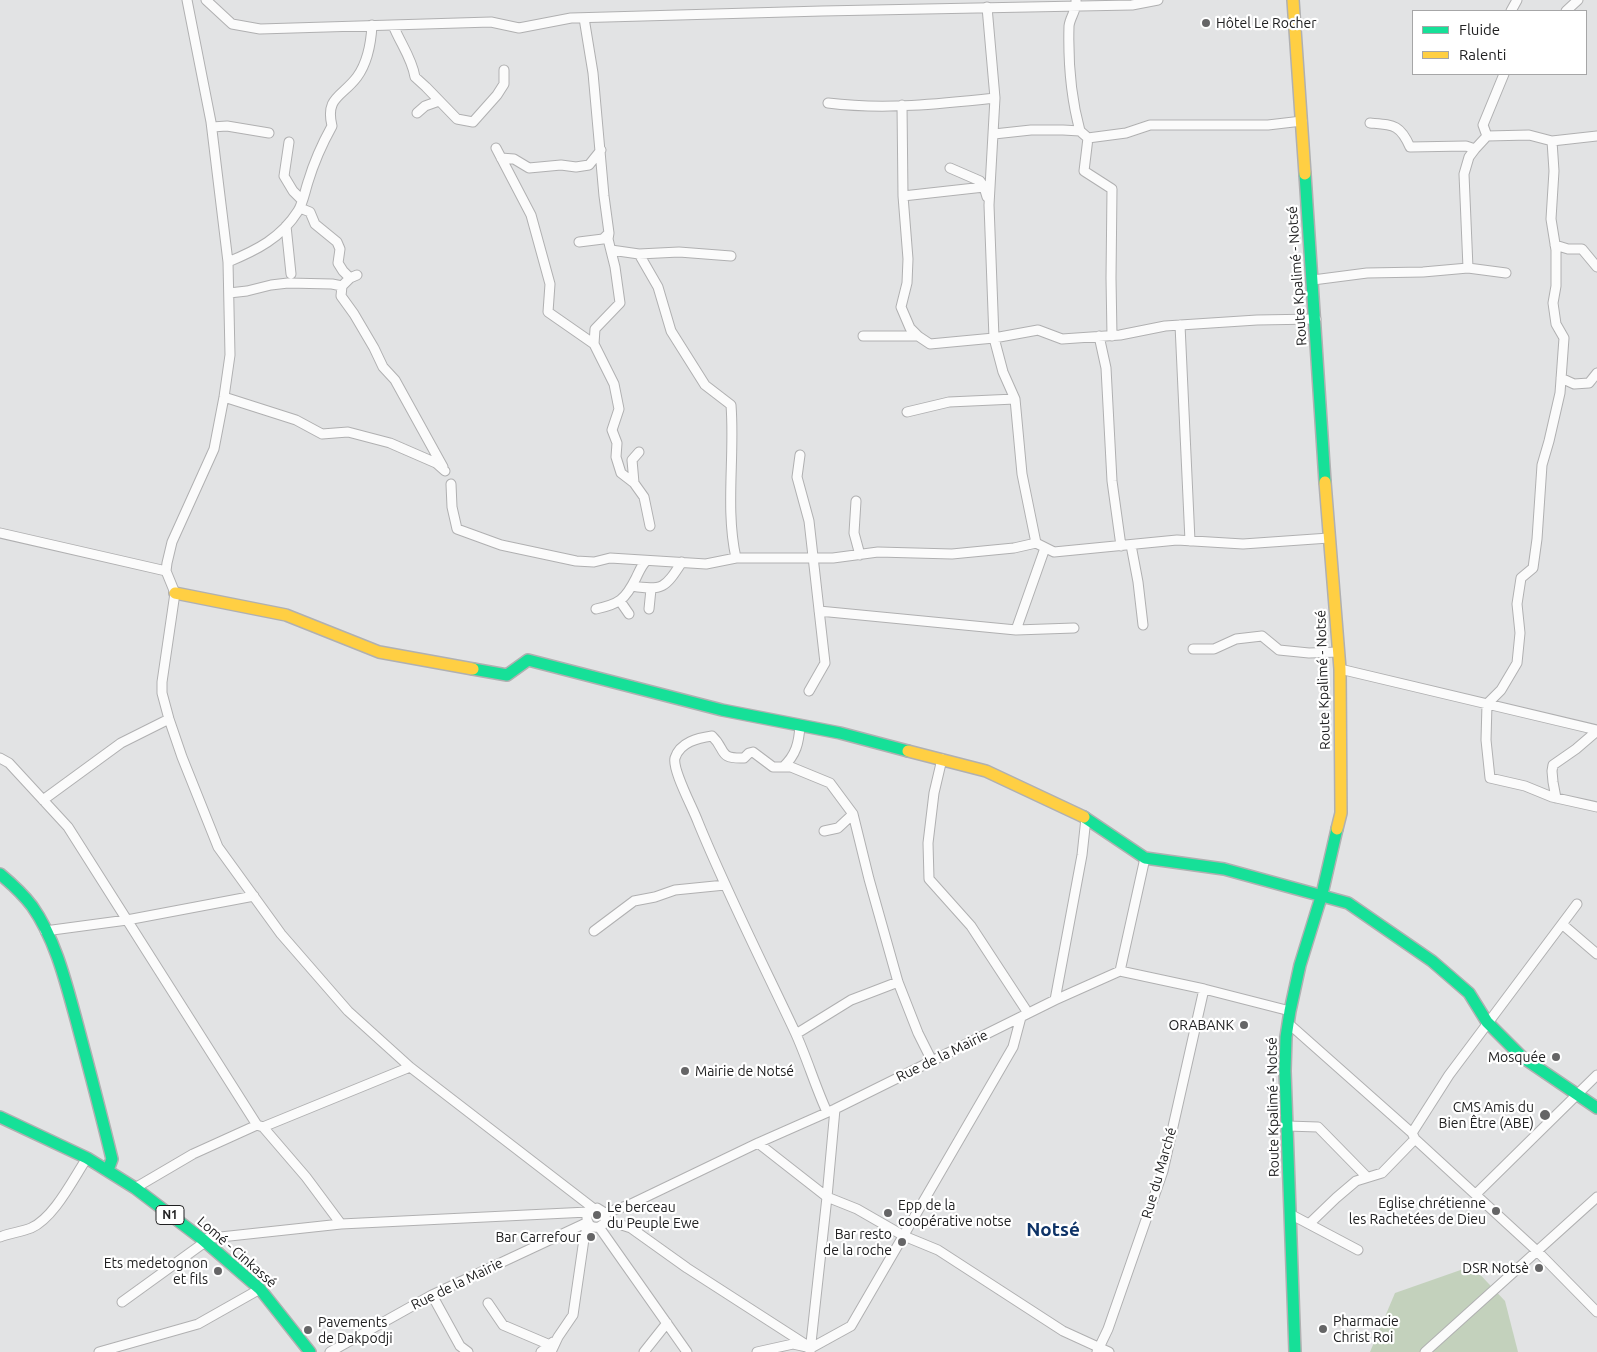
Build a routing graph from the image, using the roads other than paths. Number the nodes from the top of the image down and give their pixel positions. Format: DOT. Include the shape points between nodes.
graph roads {
  1 [pos="187,0"];
  2 [pos="206,0"];
  3 [pos="1158,0"];
  4 [pos="1294,0"];
  5 [pos="1578,0"];
  6 [pos="1076,3"];
  7 [pos="895,5"];
  8 [pos="983,5"];
  9 [pos="1567,10"];
  10 [pos="584,18"];
  11 [pos="372,25"];
  12 [pos="393,25"];
  13 [pos="504,70"];
  14 [pos="1504,75"];
  15 [pos="995,98"];
  16 [pos="439,101"];
  17 [pos="828,103"];
  18 [pos="902,105"];
  19 [pos="417,113"];
  20 [pos="1302,121"];
  21 [pos="1370,123"];
  22 [pos="212,127"];
  23 [pos="1080,131"];
  24 [pos="269,132"];
  25 [pos="994,134"];
  26 [pos="1487,136"];
  27 [pos="1597,136"];
  28 [pos="1088,138"];
  29 [pos="1552,141"];
  30 [pos="289,142"];
  31 [pos="496,148"];
  32 [pos="1475,149"];
  33 [pos="600,150"];
  34 [pos="501,158"];
  35 [pos="950,168"];
  36 [pos="307,182"];
  37 [pos="290,187"];
  38 [pos="984,188"];
  39 [pos="903,196"];
  40 [pos="301,204"];
  41 [pos="989,205"];
  42 [pos="286,226"];
  43 [pos="609,232"];
  44 [pos="579,242"];
  45 [pos="1555,245"];
  46 [pos="610,250"];
  47 [pos="639,254"];
  48 [pos="730,256"];
  49 [pos="228,262"];
  50 [pos="1597,267"];
  51 [pos="1468,268"];
  52 [pos="1506,273"];
  53 [pos="291,274"];
  54 [pos="1313,280"];
  55 [pos="342,286"];
  56 [pos="229,293"];
  57 [pos="1316,319"];
  58 [pos="1180,325"];
  59 [pos="863,336"];
  60 [pos="918,336"];
  61 [pos="1099,336"];
  62 [pos="1112,336"];
  63 [pos="994,338"];
  64 [pos="594,344"];
  65 [pos="1597,373"];
  66 [pos="1561,378"];
  67 [pos="1593,384"];
  68 [pos="224,398"];
  69 [pos="1015,399"];
  70 [pos="907,412"];
  71 [pos="639,452"];
  72 [pos="800,455"];
  73 [pos="634,483"];
  74 [pos="451,484"];
  75 [pos="856,501"];
  76 [pos="650,526"];
  77 [pos="0,533"];
  78 [pos="1329,538"];
  79 [pos="1190,541"];
  80 [pos="1036,543"];
  81 [pos="1131,544"];
  82 [pos="1121,546"];
  83 [pos="1045,548"];
  84 [pos="860,555"];
  85 [pos="736,558"];
  86 [pos="812,558"];
  87 [pos="646,561"];
  88 [pos="682,562"];
  89 [pos="166,571"];
  90 [pos="632,586"];
  91 [pos="651,589"];
  92 [pos="175,593"];
  93 [pos="620,601"];
  94 [pos="596,609"];
  95 [pos="648,609"];
  96 [pos="818,611"];
  97 [pos="629,614"];
  98 [pos="1143,625"];
  99 [pos="1074,628"];
  100 [pos="1016,630"];
  101 [pos="1194,649"];
  102 [pos="1339,652"];
  103 [pos="1340,669"];
  104 [pos="809,691"];
  105 [pos="1487,704"];
  106 [pos="169,719"];
  107 [pos="800,725"];
  108 [pos="1597,731"];
  109 [pos="0,758"];
  110 [pos="942,759"];
  111 [pos="783,767"];
  112 [pos="1556,798"];
  113 [pos="43,800"];
  114 [pos="1597,807"];
  115 [pos="852,814"];
  116 [pos="1086,818"];
  117 [pos="824,831"];
  118 [pos="1145,858"];
  119 [pos="0,874"];
  120 [pos="725,885"];
  121 [pos="1322,894"];
  122 [pos="254,896"];
  123 [pos="1577,904"];
  124 [pos="127,920"];
  125 [pos="1562,924"];
  126 [pos="45,931"];
  127 [pos="594,931"];
  128 [pos="1597,954"];
  129 [pos="1120,971"];
  130 [pos="898,982"];
  131 [pos="1204,988"];
  132 [pos="1055,1000"];
  133 [pos="1290,1011"];
  134 [pos="1024,1015"];
  135 [pos="1487,1022"];
  136 [pos="1288,1023"];
  137 [pos="796,1034"];
  138 [pos="932,1061"];
  139 [pos="410,1067"];
  140 [pos="1597,1075"];
  141 [pos="1579,1094"];
  142 [pos="1597,1108"];
  143 [pos="831,1110"];
  144 [pos="0,1117"];
  145 [pos="260,1126"];
  146 [pos="1287,1126"];
  147 [pos="1414,1136"];
  148 [pos="758,1143"];
  149 [pos="87,1158"];
  150 [pos="108,1170"];
  151 [pos="1367,1177"];
  152 [pos="135,1188"];
  153 [pos="1476,1194"];
  154 [pos="827,1196"];
  155 [pos="1597,1197"];
  156 [pos="591,1210"];
  157 [pos="1290,1214"];
  158 [pos="605,1217"];
  159 [pos="588,1223"];
  160 [pos="341,1224"];
  161 [pos="1309,1224"];
  162 [pos="599,1227"];
  163 [pos="904,1236"];
  164 [pos="0,1237"];
  165 [pos="203,1240"];
  166 [pos="1358,1250"];
  167 [pos="1537,1251"];
  168 [pos="260,1289"];
  169 [pos="432,1295"];
  170 [pos="122,1302"];
  171 [pos="488,1303"];
  172 [pos="1597,1312"];
  173 [pos="667,1323"];
  174 [pos="551,1348"];
  175 [pos="1099,1350"];
  176 [pos="812,1351"];
  177 [pos="99,1352"];
  178 [pos="310,1352"];
  179 [pos="330,1352"];
  180 [pos="468,1352"];
  181 [pos="541,1352"];
  182 [pos="644,1352"];
  183 [pos="687,1352"];
  184 [pos="757,1352"];
  185 [pos="1109,1352"];
  186 [pos="1295,1352"];
  187 [pos="1425,1352"];
  1 -- 22 [label="street"];
  2 -- 11 [label="street" via="232,24 260,29"];
  3 -- 6 [label="street" via="1132,5"];
  4 -- 20 [label="main road, Route Kpalimé - Notsé"];
  5 -- 9 [label="street"];
  6 -- 8 [label="street"];
  6 -- 23 [label="street" via="1069,23 1069,53"];
  7 -- 8 [label="street"];
  7 -- 10 [label="street"];
  8 -- 15 [label="street"];
  10 -- 12 [label="street" via="519,28 491,22"];
  10 -- 33 [label="street"];
  11 -- 12 [label="street"];
  11 -- 36 [label="street" via="370,49 357,77 332,102 329,112 332,126"];
  12 -- 16 [label="street" via="412,63 414,77"];
  13 -- 16 [label="street" via="504,84 473,122 457,119"];
  14 -- 26 [label="street" via="1483,125"];
  15 -- 18 [label="street"];
  15 -- 25 [label="street"];
  16 -- 19 [label="street"];
  17 -- 18 [label="street" via="862,107"];
  18 -- 39 [label="street"];
  20 -- 28 [label="street" via="1268,125 1150,125 1126,133"];
  20 -- 54 [label="main road, Route Kpalimé - Notsé"];
  21 -- 32 [label="street" via="1392,125 1404,134 1410,147 1466,146"];
  22 -- 24 [label="street"];
  22 -- 49 [label="street"];
  23 -- 25 [label="street" via="1031,130"];
  23 -- 28 [label="street"];
  25 -- 41 [label="street"];
  26 -- 29 [label="street" via="1529,135"];
  26 -- 32 [label="street"];
  27 -- 29 [label="street"];
  28 -- 62 [label="street" via="1084,170 1112,189"];
  29 -- 45 [label="street" via="1551,219"];
  30 -- 37 [label="street" via="284,176"];
  31 -- 34 [label="street"];
  32 -- 51 [label="street" via="1464,174"];
  33 -- 34 [label="street" via="589,165 576,167 529,168 514,159"];
  33 -- 43 [label="street"];
  34 -- 64 [label="street" via="531,215 550,284 548,312"];
  35 -- 38 [label="street" via="980,181"];
  36 -- 37 [label="street"];
  36 -- 40 [label="street"];
  37 -- 40 [label="street"];
  38 -- 39 [label="street"];
  38 -- 41 [label="street"];
  39 -- 60 [label="street" via="908,259 907,283 900,307 910,328"];
  40 -- 42 [label="street"];
  40 -- 55 [label="street" via="310,212 315,224 337,242 340,249 338,263 343,271 354,276"];
  41 -- 63 [label="street"];
  42 -- 49 [label="street" via="274,240"];
  42 -- 53 [label="street"];
  43 -- 44 [label="street" via="602,239"];
  43 -- 46 [label="street"];
  45 -- 50 [label="street" via="1582,249"];
  45 -- 66 [label="street" via="1553,303 1556,324 1564,338"];
  46 -- 47 [label="street"];
  46 -- 64 [label="street" via="620,303 595,329"];
  47 -- 48 [label="street" via="679,252"];
  47 -- 85 [label="street" via="658,287 671,331 705,385 731,405 731,536"];
  49 -- 56 [label="street"];
  51 -- 52 [label="street"];
  51 -- 54 [label="street" via="1367,273"];
  54 -- 57 [label="main road, Route Kpalimé - Notsé"];
  55 -- 56 [label="street" via="288,283"];
  55 -- 68 [label="street" via="340,296 354,314 383,367 395,380 445,471 436,463 390,442 348,432 322,434 296,420"];
  56 -- 68 [label="street" via="230,356"];
  57 -- 58 [label="street"];
  57 -- 78 [label="main road, Route Kpalimé - Notsé"];
  58 -- 62 [label="street"];
  58 -- 79 [label="street"];
  59 -- 60 [label="street"];
  60 -- 63 [label="street" via="930,344"];
  61 -- 62 [label="street"];
  61 -- 63 [label="street" via="1062,339 1038,330"];
  61 -- 82 [label="street" via="1106,368 1112,481"];
  63 -- 69 [label="street" via="1002,372"];
  64 -- 73 [label="street" via="614,384 619,408 612,430 617,443 616,457 621,474"];
  65 -- 67 [label="street"];
  66 -- 67 [label="street" via="1574,384"];
  66 -- 105 [label="street" via="1542,465 1533,568 1521,578 1517,604 1520,633 1517,663 1501,690"];
  68 -- 89 [label="street" via="214,450 172,542"];
  69 -- 70 [label="street" via="949,402"];
  69 -- 80 [label="street" via="1022,474"];
  71 -- 73 [label="street" via="632,460"];
  72 -- 86 [label="street" via="798,477"];
  73 -- 76 [label="street" via="644,497"];
  74 -- 87 [label="street" via="457,528 501,545 576,561 594,562 610,558"];
  75 -- 84 [label="street" via="854,533"];
  77 -- 89 [label="street"];
  78 -- 79 [label="street" via="1243,544"];
  78 -- 102 [label="main road, Route Kpalimé - Notsé"];
  79 -- 81 [label="street"];
  80 -- 83 [label="street"];
  80 -- 84 [label="street" via="952,554 878,552"];
  81 -- 82 [label="street"];
  81 -- 98 [label="street"];
  82 -- 83 [label="street" via="1054,552"];
  83 -- 100 [label="street"];
  84 -- 86 [label="street"];
  85 -- 86 [label="street"];
  85 -- 88 [label="street" via="706,564"];
  86 -- 96 [label="street"];
  87 -- 88 [label="street"];
  87 -- 90 [label="street"];
  88 -- 91 [label="street" via="667,584"];
  89 -- 92 [label="street"];
  90 -- 91 [label="street"];
  90 -- 93 [label="street"];
  91 -- 95 [label="street"];
  92 -- 106 [label="street" via="162,682"];
  92 -- 107 [label="main road" via="286,615 380,652 507,675 528,660 713,707"];
  93 -- 94 [label="street"];
  93 -- 97 [label="street"];
  96 -- 100 [label="street"];
  96 -- 104 [label="street" via="825,663"];
  99 -- 100 [label="street"];
  101 -- 102 [label="street" via="1214,649 1236,639 1262,636 1280,650"];
  102 -- 103 [label="main road, Route Kpalimé - Notsé"];
  103 -- 105 [label="street"];
  103 -- 121 [label="main road, Route Kpalimé - Notsé" via="1341,813"];
  105 -- 108 [label="street"];
  105 -- 112 [label="street" via="1490,778"];
  106 -- 113 [label="street" via="121,743"];
  106 -- 122 [label="street" via="218,847"];
  107 -- 110 [label="main road"];
  107 -- 111 [label="street" via="794,756"];
  108 -- 112 [label="street" via="1553,765"];
  109 -- 113 [label="street" via="9,763"];
  110 -- 116 [label="main road" via="986,770"];
  110 -- 134 [label="street" via="928,843 928,879 972,926"];
  111 -- 115 [label="street" via="830,784"];
  111 -- 120 [label="street" via="773,767 753,752 744,758 727,756 712,736 683,746 676,757 681,783"];
  112 -- 114 [label="street"];
  113 -- 124 [label="street" via="68,827"];
  115 -- 117 [label="street" via="838,828"];
  115 -- 130 [label="street"];
  116 -- 118 [label="main road"];
  116 -- 132 [label="street"];
  118 -- 121 [label="main road" via="1224,869"];
  118 -- 129 [label="street"];
  119 -- 126 [label="main road" via="12,882 38,915"];
  120 -- 127 [label="street" via="675,890 634,902"];
  120 -- 137 [label="street"];
  121 -- 133 [label="main road, Route Kpalimé - Notsé"];
  121 -- 135 [label="main road" via="1348,902 1432,961 1468,993"];
  122 -- 124 [label="street"];
  122 -- 139 [label="street" via="281,934 348,1010"];
  123 -- 125 [label="street"];
  124 -- 126 [label="street"];
  124 -- 145 [label="street"];
  125 -- 128 [label="street"];
  125 -- 135 [label="street"];
  126 -- 150 [label="main road" via="62,968 82,1040 112,1159"];
  129 -- 131 [label="street"];
  129 -- 132 [label="street, Rue de la Mairie"];
  130 -- 137 [label="street" via="850,1000"];
  130 -- 138 [label="street"];
  131 -- 133 [label="street"];
  131 -- 175 [label="street, Rue du Marché" via="1163,1171"];
  132 -- 134 [label="street, Rue de la Mairie"];
  133 -- 136 [label="main road, Route Kpalimé - Notsé"];
  134 -- 138 [label="street, Rue de la Mairie"];
  134 -- 163 [label="street" via="1013,1047"];
  135 -- 141 [label="main road" via="1522,1057"];
  135 -- 147 [label="street" via="1449,1075"];
  136 -- 146 [label="main road, Route Kpalimé - Notsé" via="1285,1070"];
  136 -- 147 [label="street"];
  137 -- 143 [label="street" via="815,1088"];
  138 -- 143 [label="street, Rue de la Mairie"];
  139 -- 145 [label="street"];
  139 -- 156 [label="street"];
  140 -- 141 [label="street"];
  141 -- 142 [label="main road"];
  141 -- 153 [label="street"];
  143 -- 148 [label="street, Rue de la Mairie"];
  143 -- 154 [label="street"];
  144 -- 149 [label="main road, Lomé - Cinkassé / N1"];
  145 -- 152 [label="street" via="193,1154"];
  145 -- 160 [label="street" via="306,1177"];
  146 -- 151 [label="street" via="1318,1127"];
  146 -- 157 [label="main road, Route Kpalimé - Notsé"];
  147 -- 151 [label="street" via="1382,1173"];
  147 -- 153 [label="street"];
  148 -- 154 [label="street"];
  148 -- 158 [label="street, Rue de la Mairie"];
  149 -- 150 [label="main road, Lomé - Cinkassé / N1"];
  149 -- 164 [label="street" via="43,1221"];
  150 -- 152 [label="main road, Lomé - Cinkassé / N1"];
  151 -- 161 [label="street" via="1356,1181"];
  152 -- 165 [label="main road, Lomé - Cinkassé / N1"];
  153 -- 167 [label="street"];
  154 -- 163 [label="street"];
  154 -- 176 [label="street"];
  155 -- 167 [label="street"];
  156 -- 158 [label="street" via="600,1209"];
  156 -- 159 [label="street" via="586,1219"];
  156 -- 160 [label="street"];
  157 -- 161 [label="street"];
  157 -- 186 [label="main road, Route Kpalimé - Notsé"];
  158 -- 162 [label="street"];
  158 -- 176 [label="street" via="631,1228"];
  159 -- 162 [label="street"];
  159 -- 169 [label="street, Rue de la Mairie"];
  159 -- 174 [label="street" via="573,1315"];
  160 -- 165 [label="street"];
  161 -- 166 [label="street"];
  162 -- 173 [label="street"];
  163 -- 175 [label="street" via="938,1250 1063,1331"];
  163 -- 176 [label="street" via="852,1326"];
  165 -- 168 [label="main road, Lomé - Cinkassé / N1"];
  165 -- 170 [label="street"];
  167 -- 172 [label="street"];
  167 -- 187 [label="street"];
  168 -- 177 [label="street" via="198,1324"];
  168 -- 178 [label="main road, Lomé - Cinkassé / N1"];
  169 -- 179 [label="street, Rue de la Mairie"];
  169 -- 180 [label="street" via="460,1346"];
  171 -- 174 [label="street" via="503,1325"];
  173 -- 182 [label="street"];
  173 -- 183 [label="street"];
  174 -- 181 [label="street"];
  175 -- 185 [label="street"];
  176 -- 184 [label="street" via="792,1344"];
}
